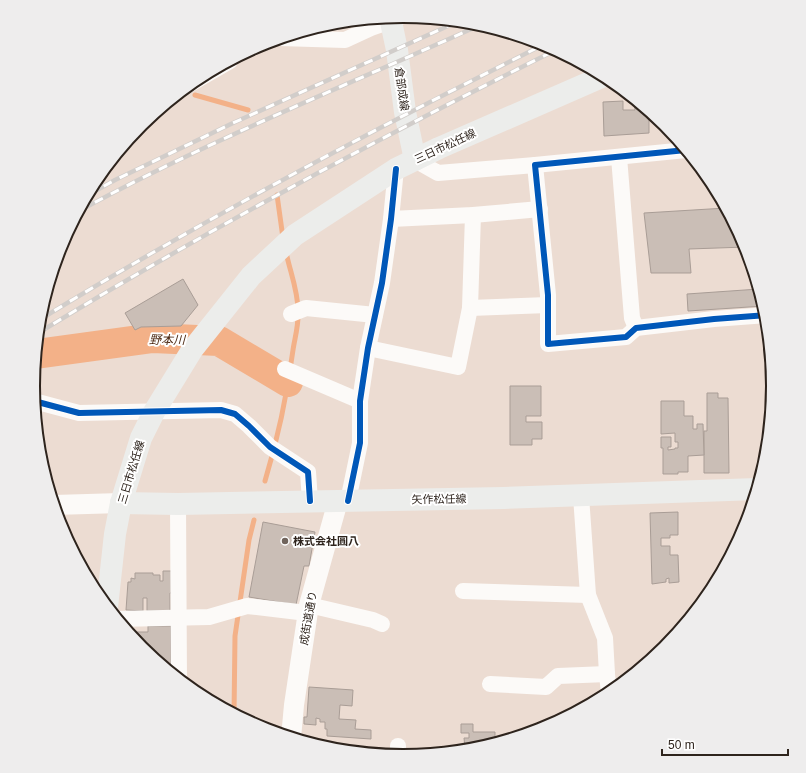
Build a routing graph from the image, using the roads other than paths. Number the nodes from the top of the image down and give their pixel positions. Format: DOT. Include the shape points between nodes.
graph roads {
  1 [pos="392,23"];
  2 [pos="380,24"];
  3 [pos="297,39"];
  4 [pos="597,79"];
  5 [pos="679,151"];
  6 [pos="619,158"];
  7 [pos="415,160"];
  8 [pos="535,165"];
  9 [pos="396,169"];
  10 [pos="540,209"];
  11 [pos="473,215"];
  12 [pos="392,219"];
  13 [pos="548,305"];
  14 [pos="470,308"];
  15 [pos="291,314"];
  16 [pos="375,315"];
  17 [pos="760,315"];
  18 [pos="636,328"];
  19 [pos="368,348"];
  20 [pos="290,371"];
  21 [pos="360,401"];
  22 [pos="40,403"];
  23 [pos="154,412"];
  24 [pos="751,489"];
  25 [pos="581,496"];
  26 [pos="310,501"];
  27 [pos="343,501"];
  28 [pos="120,503"];
  29 [pos="178,504"];
  30 [pos="60,505"];
  31 [pos="463,591"];
  32 [pos="588,595"];
  33 [pos="108,598"];
  34 [pos="308,609"];
  35 [pos="179,618"];
  36 [pos="124,619"];
  37 [pos="382,624"];
  38 [pos="179,673"];
  39 [pos="606,674"];
  40 [pos="490,684"];
  41 [pos="608,687"];
  42 [pos="291,733"];
  1 -- 7 [label="main road, 倉部成線"];
  2 -- 3 [label="street" via="345,40"];
  4 -- 7 [label="main road, 三日市松任線"];
  5 -- 6 [label="street"];
  6 -- 8 [label="street"];
  6 -- 18 [label="street" via="632,318"];
  7 -- 8 [label="street" via="438,173"];
  7 -- 9 [label="main road, 三日市松任線"];
  8 -- 10 [label="street"];
  9 -- 12 [label="street"];
  9 -- 23 [label="main road, 三日市松任線" via="295,235 252,276 192,350"];
  10 -- 11 [label="street"];
  10 -- 13 [label="street"];
  11 -- 12 [label="street"];
  11 -- 14 [label="street"];
  12 -- 16 [label="street"];
  13 -- 14 [label="street"];
  13 -- 18 [label="street" via="548,344 626,337"];
  14 -- 19 [label="street" via="458,367"];
  15 -- 16 [label="street" via="306,308"];
  16 -- 19 [label="street"];
  17 -- 18 [label="street"];
  19 -- 21 [label="street"];
  20 -- 21 [label="street"];
  21 -- 27 [label="street" via="360,444"];
  22 -- 23 [label="street" via="80,413"];
  23 -- 26 [label="street" via="221,410 235,414 275,450 308,472"];
  23 -- 28 [label="main road, 三日市松任線" via="141,438"];
  24 -- 25 [label="main road, 矢作松任線"];
  25 -- 27 [label="main road, 矢作松任線"];
  25 -- 32 [label="street"];
  26 -- 27 [label="main road, 矢作松任線"];
  26 -- 29 [label="main road, 矢作松任線"];
  27 -- 34 [label="street, 成街道通り"];
  28 -- 29 [label="main road, 矢作松任線"];
  28 -- 30 [label="street"];
  28 -- 33 [label="main road, 三日市松任線"];
  29 -- 35 [label="street"];
  31 -- 32 [label="street"];
  32 -- 39 [label="street" via="605,638"];
  34 -- 35 [label="street" via="240,608 209,617"];
  34 -- 37 [label="street" via="373,620"];
  34 -- 42 [label="street, 成街道通り"];
  35 -- 36 [label="street"];
  35 -- 38 [label="street"];
  39 -- 40 [label="street" via="558,676 546,687"];
  39 -- 41 [label="street"];
}
